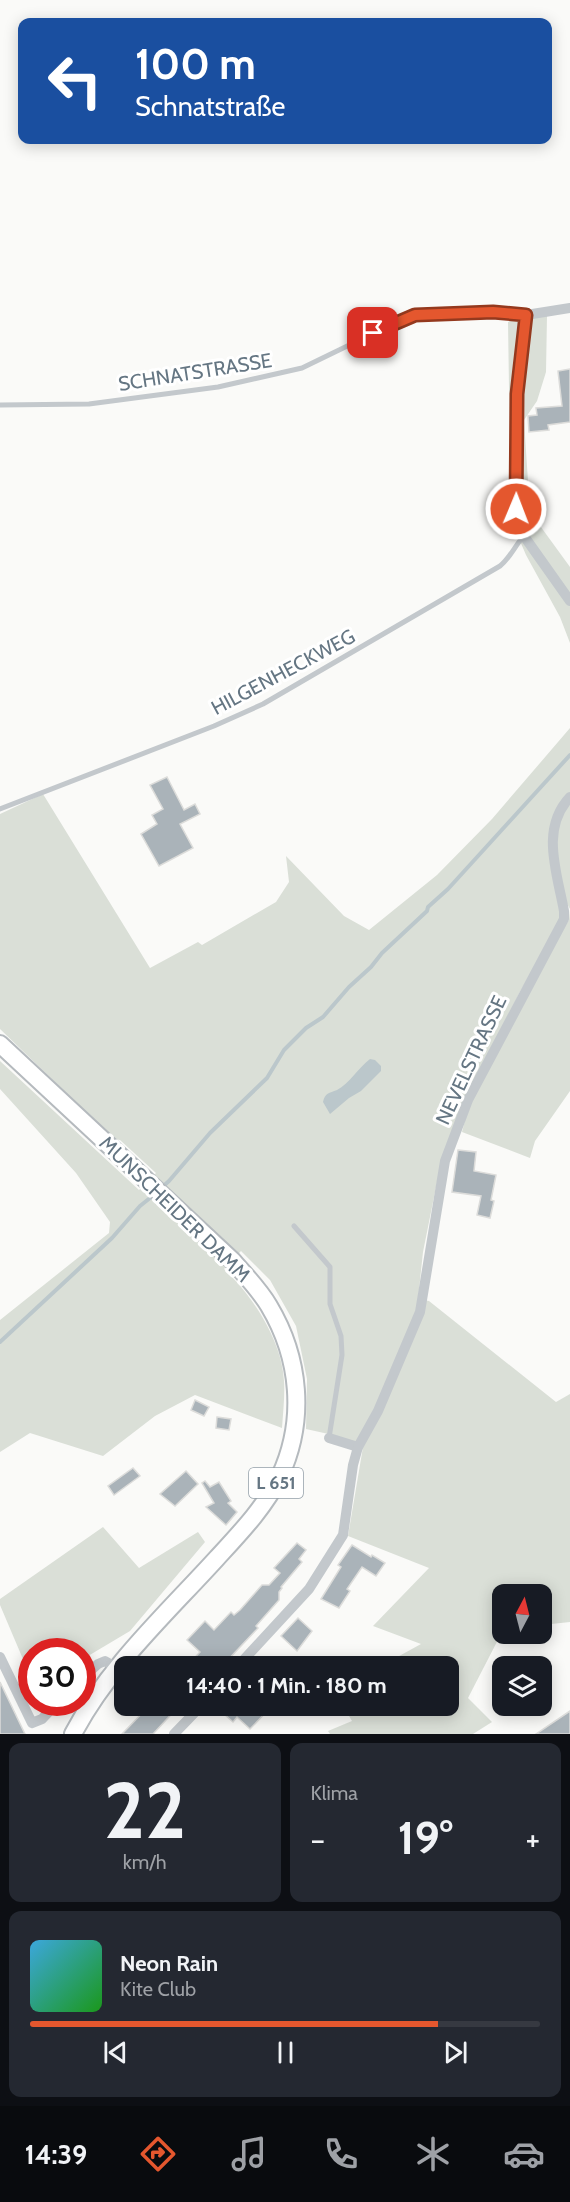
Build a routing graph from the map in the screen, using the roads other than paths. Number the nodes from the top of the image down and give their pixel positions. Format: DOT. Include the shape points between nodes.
graph roads {
  1 [pos="570,308"];
  2 [pos="526,315"];
  3 [pos="0,405"];
  4 [pos="524,536"];
  5 [pos="570,601"];
  6 [pos="570,797"];
  7 [pos="0,809"];
  8 [pos="0,1044"];
  9 [pos="294,1226"];
  10 [pos="329,1438"];
  11 [pos="358,1447"];
  12 [pos="128,1656"];
  13 [pos="247,1656"];
  14 [pos="0,1657"];
  15 [pos="96,1666"];
  16 [pos="114,1666"];
  17 [pos="114,1672"];
  18 [pos="18,1694"];
  19 [pos="29,1716"];
  20 [pos="45,1716"];
  21 [pos="191,1716"];
  22 [pos="74,1734"];
  23 [pos="174,1734"];
  1 -- 2 [label="street"];
  2 -- 3 [label="lane, SCHNATSTRASSE" via="481,312 407,317 302,368 218,387 89,404"];
  2 -- 4 [label="street" via="517,394 516,517"];
  4 -- 5 [label="street"];
  4 -- 7 [label="lane, HILGENHECKWEG" via="500,566 263,704"];
  6 -- 11 [label="street, NEVELSTRASSE" via="555,819 552,837 564,920 468,1100 446,1161 420,1312 378,1412"];
  8 -- 12 [label="main road, MUNSCHEIDER DAMM / L 651" via="232,1260 269,1306 292,1360 297,1406 294,1432 272,1490 239,1534"];
  9 -- 10 [label="lane" via="330,1267 330,1304 341,1336 342,1355"];
  10 -- 11 [label="street"];
  11 -- 13 [label="street, NEVELSTRASSE" via="340,1541 309,1589"];
  14 -- 18 [label="street"];
  15 -- 16 [label="street" via="105,1661"];
  17 -- 22 [label="main road, MUNSCHEIDER DAMM / L 651"];
  19 -- 20 [label="street" via="32,1723"];
  21 -- 23 [label="street"];
}
